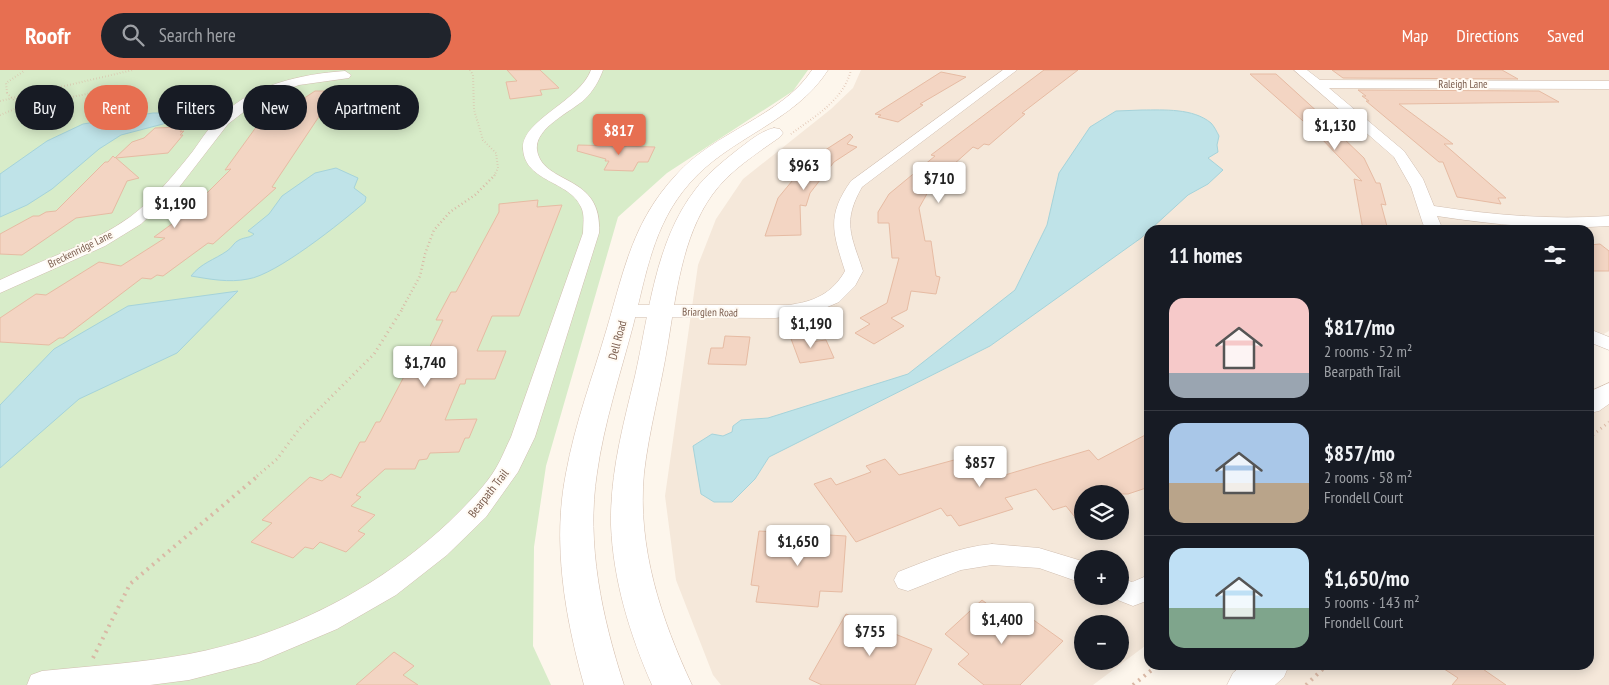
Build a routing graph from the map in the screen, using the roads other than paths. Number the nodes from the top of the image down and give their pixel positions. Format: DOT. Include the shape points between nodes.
graph roads {
  1 [pos="597,70"];
  2 [pos="820,70"];
  3 [pos="838,70"];
  4 [pos="1011,70"];
  5 [pos="1300,70"];
  6 [pos="1574,71"];
  7 [pos="345,74"];
  8 [pos="1317,84"];
  9 [pos="1607,86"];
  10 [pos="1427,210"];
  11 [pos="1609,221"];
  12 [pos="1432,225"];
  13 [pos="0,287"];
  14 [pos="625,310"];
  15 [pos="662,310"];
  16 [pos="1594,337"];
  17 [pos="1609,344"];
  18 [pos="1609,392"];
  19 [pos="1594,401"];
  20 [pos="1074,568"];
  21 [pos="908,580"];
  22 [pos="1144,588"];
  23 [pos="1129,592"];
  24 [pos="1264,670"];
  25 [pos="42,685"];
  26 [pos="604,685"];
  27 [pos="672,685"];
  28 [pos="1247,685"];
  1 -- 25 [label="street, Bearpath Trail" via="585,92 540,127 533,138 530,149 543,171 576,190 587,202 592,217 591,233 522,437 506,472 477,510 438,548 386,586 327,620 259,649 189,667"];
  2 -- 14 [label="main road, Dell Road" via="808,88 795,99 714,150 671,193 647,233"];
  3 -- 15 [label="main road" via="816,102 731,164 702,194 682,231"];
  4 -- 15 [label="street, Briarglen Road" via="856,184 840,218 842,238 854,271 839,294 822,304 799,310"];
  5 -- 8 [label="street"];
  6 -- 9 [label="street"];
  7 -- 13 [label="street, Breckenridge Lane" via="287,85 241,106 223,121 165,193 133,221 80,252"];
  8 -- 9 [label="street, Raleigh Lane"];
  8 -- 10 [label="street" via="1400,154 1414,174"];
  10 -- 11 [label="street" via="1534,224"];
  10 -- 12 [label="street"];
  14 -- 15 [label="street, Briarglen Road"];
  14 -- 26 [label="main road, Dell Road" via="588,442 580,480 577,520 584,608"];
  15 -- 27 [label="main road" via="634,444 627,506 638,586 661,664"];
  16 -- 17 [label="street"];
  18 -- 19 [label="main road"];
  20 -- 21 [label="street" via="1012,553 963,558"];
  22 -- 23 [label="street" via="1133,594"];
  24 -- 28 [label="main road"];
}
